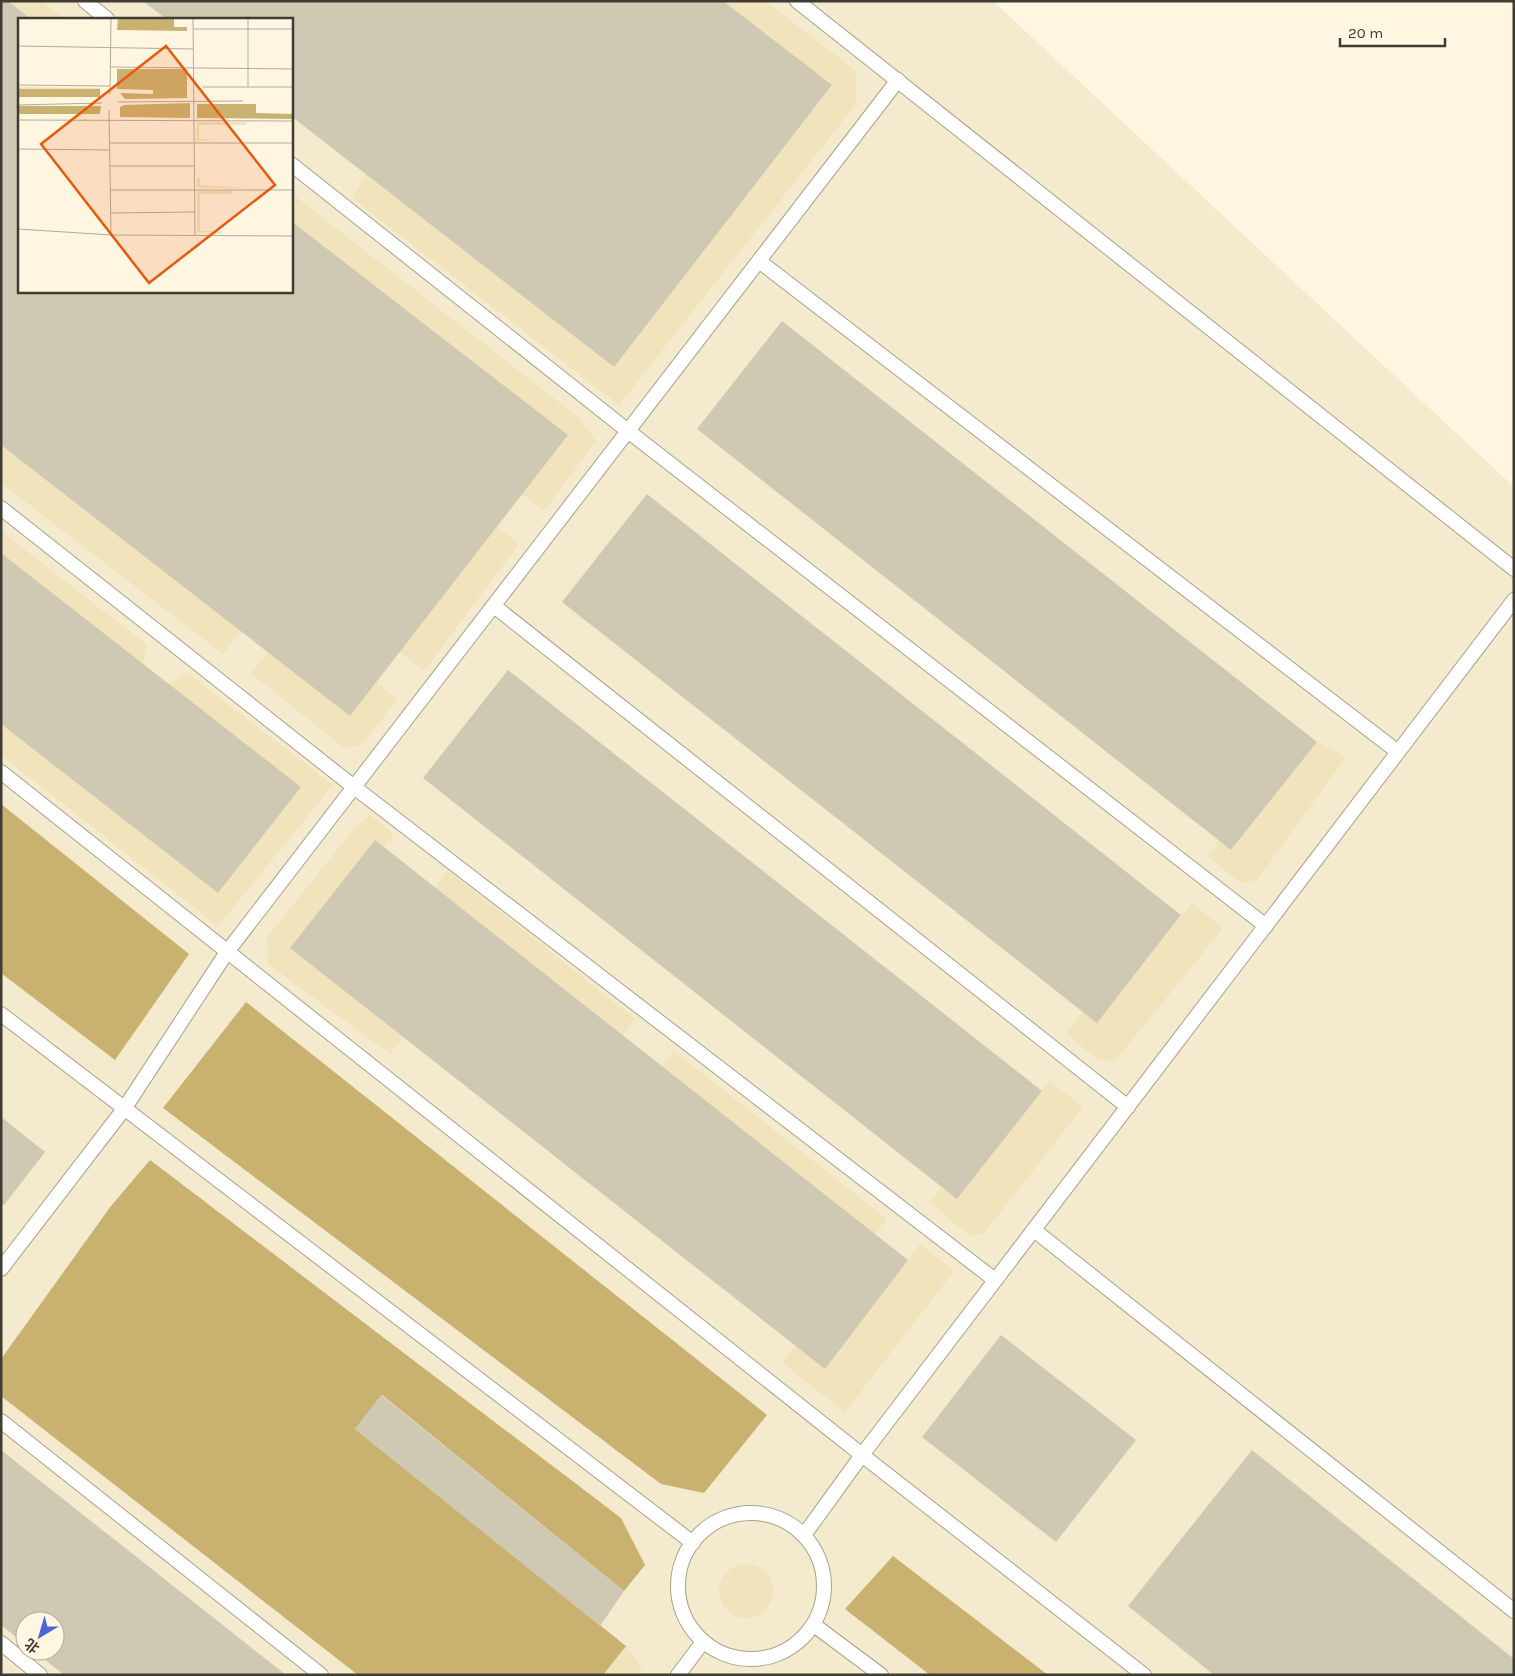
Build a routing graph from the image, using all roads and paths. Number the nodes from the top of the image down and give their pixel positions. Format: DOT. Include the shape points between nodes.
graph roads {
  1 [pos="85,1"];
  2 [pos="797,1"];
  3 [pos="106,18"];
  4 [pos="898,80"];
  5 [pos="292,165"];
  6 [pos="759,260"];
  7 [pos="628,431"];
  8 [pos="1,508"];
  9 [pos="1514,569"];
  10 [pos="1514,600"];
  11 [pos="494,606"];
  12 [pos="1398,752"];
  13 [pos="1,772"];
  14 [pos="354,787"];
  15 [pos="1266,926"];
  16 [pos="227,952"];
  17 [pos="1,1014"];
  18 [pos="1128,1107"];
  19 [pos="124,1109"];
  20 [pos="1034,1230"];
  21 [pos="1,1269"];
  22 [pos="995,1280"];
  23 [pos="1,1421"];
  24 [pos="862,1455"];
  25 [pos="804,1535"];
  26 [pos="693,1543"];
  27 [pos="1514,1611"];
  28 [pos="814,1625"];
  29 [pos="703,1642"];
  30 [pos="1,1643"];
  31 [pos="40,1675"];
  32 [pos="321,1675"];
  33 [pos="678,1675"];
  34 [pos="881,1675"];
  35 [pos="1144,1675"];
  1 -- 3 [label="lane"];
  2 -- 4 [label="lane"];
  4 -- 6 [label="lane"];
  4 -- 9 [label="lane"];
  5 -- 7 [label="lane"];
  6 -- 7 [label="lane"];
  6 -- 12 [label="lane"];
  7 -- 11 [label="lane"];
  7 -- 15 [label="lane"];
  8 -- 14 [label="lane"];
  10 -- 12 [label="lane"];
  11 -- 14 [label="lane"];
  11 -- 18 [label="lane"];
  12 -- 15 [label="lane"];
  13 -- 16 [label="lane"];
  14 -- 16 [label="lane"];
  14 -- 22 [label="lane"];
  15 -- 18 [label="lane"];
  16 -- 19 [label="lane"];
  16 -- 24 [label="lane"];
  17 -- 19 [label="lane"];
  18 -- 20 [label="lane"];
  19 -- 21 [label="lane"];
  19 -- 26 [label="lane"];
  20 -- 22 [label="lane"];
  20 -- 27 [label="lane"];
  22 -- 24 [label="lane"];
  23 -- 32 [label="lane"];
  24 -- 25 [label="lane"];
  24 -- 35 [label="lane"];
  25 -- 26 [label="lane" via="785,1521 763,1514 740,1514 718,1520 699,1534"];
  25 -- 28 [label="lane" via="817,1553 824,1576 823,1601"];
  26 -- 29 [label="lane" via="678,1575 678,1598 687,1622"];
  28 -- 29 [label="lane" via="797,1644 775,1656 750,1660 726,1655"];
  28 -- 34 [label="lane"];
  29 -- 33 [label="lane"];
  30 -- 31 [label="lane"];
}
